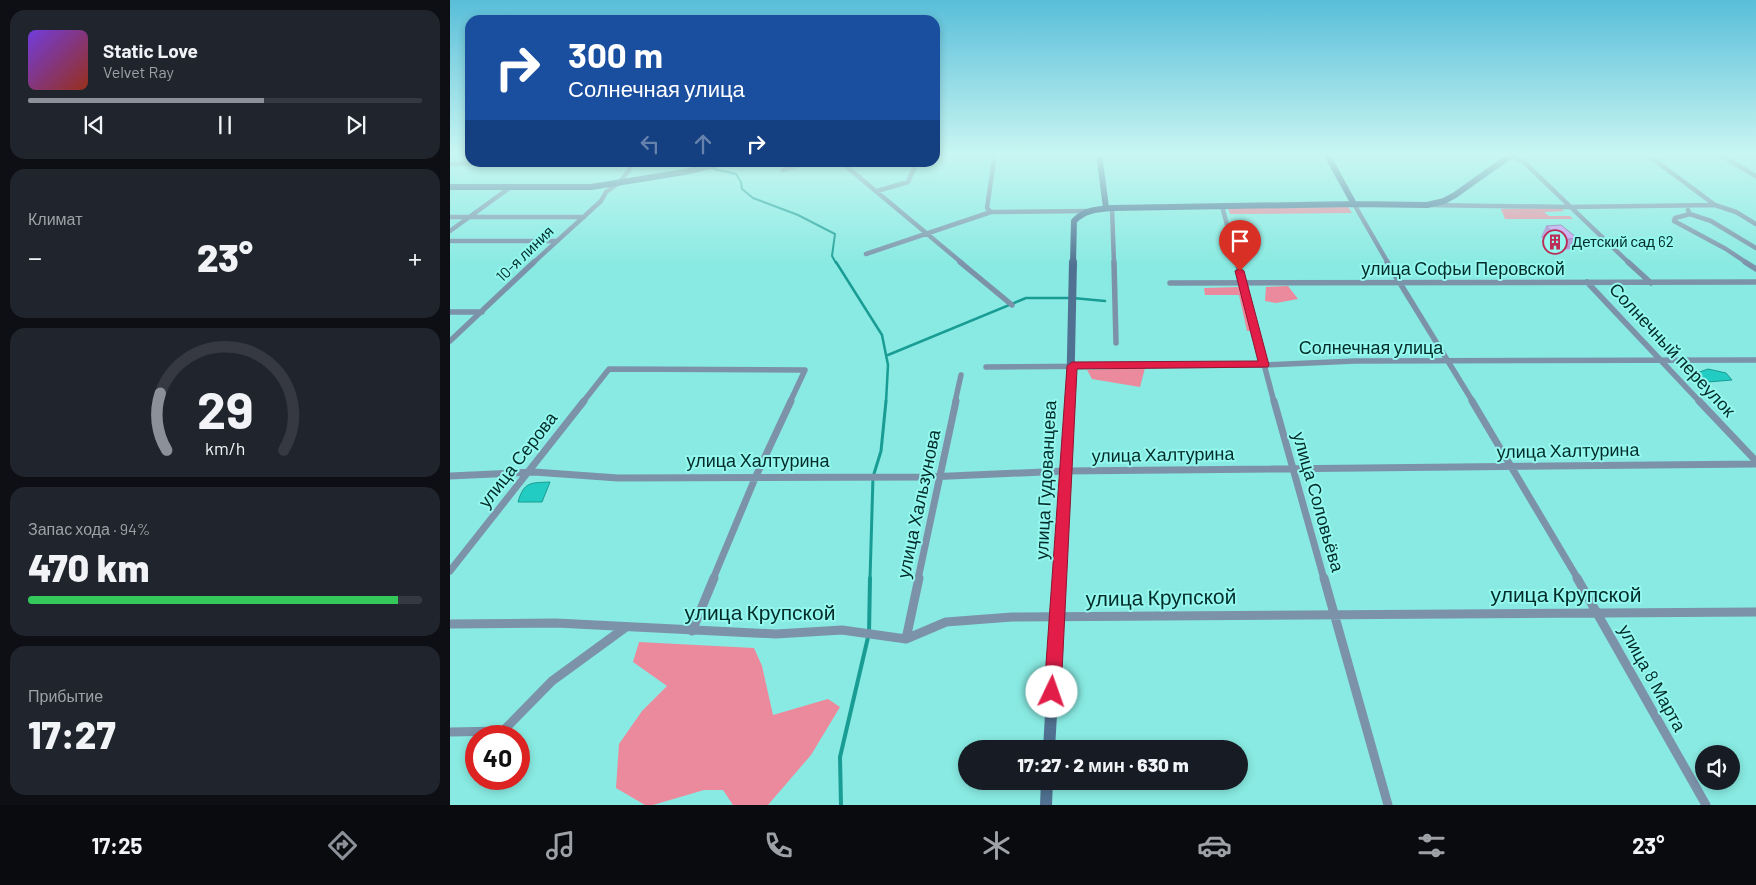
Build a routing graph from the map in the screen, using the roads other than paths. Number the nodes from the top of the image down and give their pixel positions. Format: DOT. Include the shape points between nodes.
graph roads {
  1 [pos="506,191"];
  2 [pos="608,191"];
  3 [pos="877,191"];
  4 [pos="990,191"];
  5 [pos="1102,191"];
  6 [pos="1347,191"];
  7 [pos="1461,191"];
  8 [pos="1552,191"];
  9 [pos="1696,191"];
  10 [pos="1354,204"];
  11 [pos="1427,205"];
  12 [pos="1715,205"];
  13 [pos="1222,206"];
  14 [pos="1685,206"];
  15 [pos="1109,208"];
  16 [pos="1569,208"];
  17 [pos="991,212"];
  18 [pos="1083,213"];
  19 [pos="1690,214"];
  20 [pos="450,217"];
  21 [pos="469,217"];
  22 [pos="584,217"];
  23 [pos="1756,224"];
  24 [pos="450,231"];
  25 [pos="926,233"];
  26 [pos="450,241"];
  27 [pos="556,241"];
  28 [pos="1756,248"];
  29 [pos="866,254"];
  30 [pos="1756,269"];
  31 [pos="1587,282"];
  32 [pos="1756,282"];
  33 [pos="1170,283"];
  34 [pos="1651,283"];
  35 [pos="1243,284"];
  36 [pos="1400,284"];
  37 [pos="1012,305"];
  38 [pos="450,312"];
  39 [pos="482,312"];
  40 [pos="450,341"];
  41 [pos="1116,343"];
  42 [pos="1661,360"];
  43 [pos="1756,360"];
  44 [pos="1449,362"];
  45 [pos="1264,365"];
  46 [pos="1072,366"];
  47 [pos="986,367"];
  48 [pos="961,375"];
  49 [pos="1756,462"];
  50 [pos="1512,467"];
  51 [pos="1293,468"];
  52 [pos="526,472"];
  53 [pos="1066,472"];
  54 [pos="450,476"];
  55 [pos="756,476"];
  56 [pos="940,476"];
  57 [pos="450,571"];
  58 [pos="1597,612"];
  59 [pos="1756,612"];
  60 [pos="1334,614"];
  61 [pos="1057,616"];
  62 [pos="450,624"];
  63 [pos="626,627"];
  64 [pos="692,631"];
  65 [pos="906,639"];
  66 [pos="450,732"];
  67 [pos="1050,740"];
  68 [pos="1047,790"];
  69 [pos="1046,805"];
  70 [pos="1388,805"];
  71 [pos="1706,805"];
  1 -- 21 [label="street"];
  2 -- 22 [label="street, 10-я линия"];
  3 -- 25 [label="street"];
  4 -- 17 [label="street" via="987,208"];
  5 -- 15 [label="street"];
  6 -- 10 [label="street, улица 8 Марта"];
  7 -- 11 [label="street" via="1444,201"];
  8 -- 16 [label="street"];
  9 -- 12 [label="street"];
  10 -- 11 [label="street"];
  10 -- 13 [label="street"];
  10 -- 36 [label="street, улица 8 Марта"];
  11 -- 16 [label="street"];
  12 -- 14 [label="street"];
  12 -- 23 [label="street"];
  13 -- 15 [label="street"];
  13 -- 35 [label="street, улица Соловьёва"];
  14 -- 16 [label="street"];
  14 -- 19 [label="street"];
  15 -- 18 [label="street"];
  15 -- 41 [label="street"];
  16 -- 34 [label="street"];
  17 -- 18 [label="street"];
  17 -- 25 [label="street"];
  18 -- 46 [label="street, улица Гудованцева" via="1074,221"];
  19 -- 28 [label="street" via="1708,219"];
  19 -- 30 [label="street" via="1674,221"];
  20 -- 21 [label="street"];
  21 -- 22 [label="street"];
  21 -- 24 [label="street"];
  22 -- 27 [label="street, 10-я линия"];
  25 -- 29 [label="street"];
  25 -- 37 [label="street"];
  26 -- 27 [label="street"];
  27 -- 39 [label="street, 10-я линия"];
  31 -- 34 [label="street, улица Софьи Перовской"];
  31 -- 36 [label="street, улица Софьи Перовской"];
  31 -- 42 [label="street, Солнечный переулок"];
  32 -- 34 [label="street, улица Софьи Перовской"];
  33 -- 35 [label="street, улица Софьи Перовской"];
  35 -- 36 [label="street, улица Софьи Перовской"];
  35 -- 45 [label="street, улица Соловьёва"];
  36 -- 44 [label="street, улица 8 Марта"];
  38 -- 39 [label="street"];
  39 -- 40 [label="street, 10-я линия"];
  42 -- 43 [label="street, Солнечная улица"];
  42 -- 44 [label="street, Солнечная улица"];
  42 -- 49 [label="street, Солнечный переулок"];
  44 -- 45 [label="street, Солнечная улица" via="1355,361"];
  44 -- 50 [label="street, улица 8 Марта"];
  45 -- 46 [label="street, Солнечная улица"];
  45 -- 51 [label="street, улица Соловьёва"];
  46 -- 47 [label="street, Солнечная улица"];
  46 -- 53 [label="street, улица Гудованцева"];
  48 -- 56 [label="street, улица Хальзунова"];
  49 -- 50 [label="street, улица Халтурина"];
  50 -- 51 [label="street, улица Халтурина"];
  50 -- 58 [label="street, улица 8 Марта"];
  51 -- 53 [label="street, улица Халтурина"];
  51 -- 60 [label="street, улица Соловьёва"];
  52 -- 54 [label="street, улица Халтурина"];
  52 -- 55 [label="street, улица Халтурина" via="585,473 618,478"];
  52 -- 55 [label="street, улица Серова" via="610,369 806,370"];
  52 -- 57 [label="street, улица Серова"];
  53 -- 56 [label="street, улица Халтурина"];
  53 -- 61 [label="street, улица Гудованцева"];
  55 -- 56 [label="street, улица Халтурина"];
  55 -- 64 [label="street"];
  56 -- 65 [label="street, улица Хальзунова"];
  58 -- 59 [label="street, улица Крупской"];
  58 -- 60 [label="street, улица Крупской"];
  58 -- 71 [label="street, улица 8 Марта"];
  60 -- 61 [label="street, улица Крупской"];
  60 -- 70 [label="street, улица Соловьёва"];
  61 -- 65 [label="street, улица Крупской" via="946,622"];
  61 -- 67 [label="street, улица Гудованцева"];
  62 -- 63 [label="street, улица Крупской" via="556,623"];
  63 -- 64 [label="street, улица Крупской"];
  63 -- 66 [label="street" via="552,681 502,731"];
  64 -- 65 [label="street, улица Крупской" via="776,634 842,630"];
  68 -- 69 [label="street"];
}
